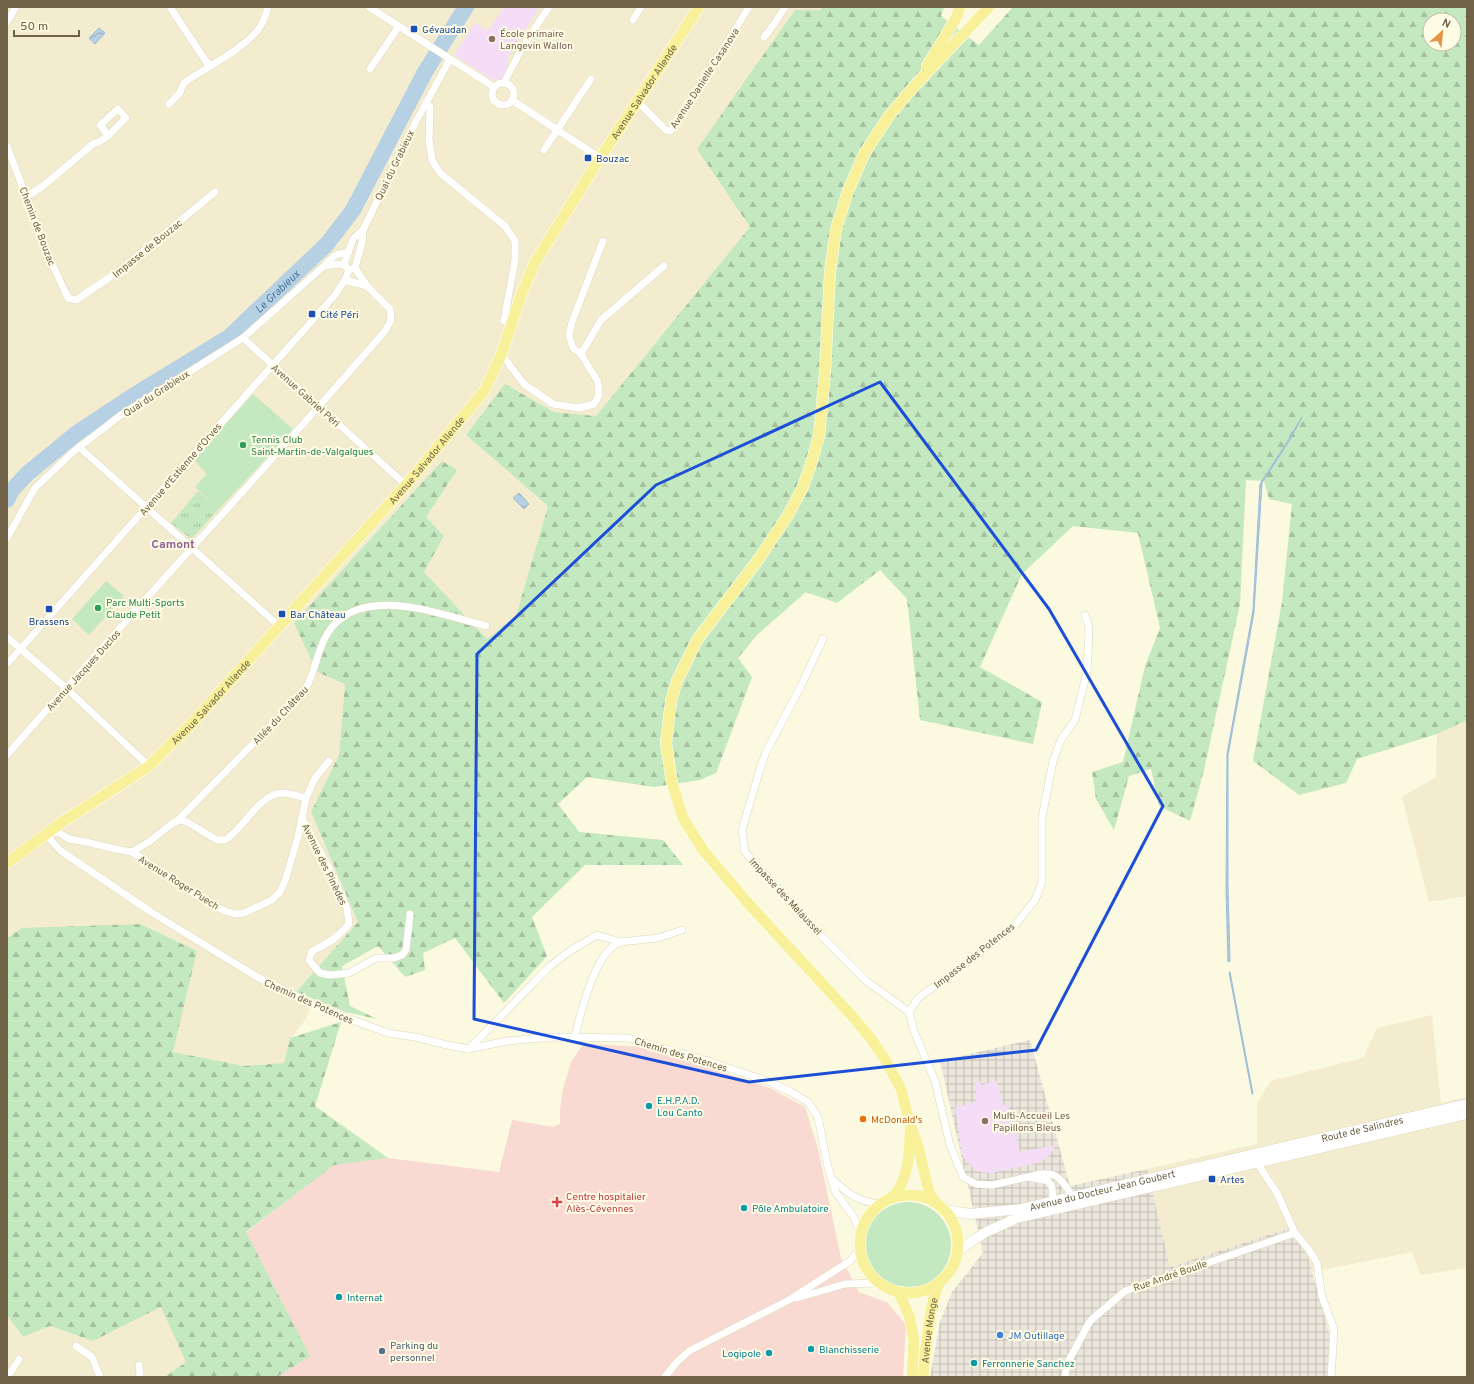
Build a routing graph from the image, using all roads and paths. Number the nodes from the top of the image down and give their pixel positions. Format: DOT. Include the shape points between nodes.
graph roads {
  1 [pos="16,7"];
  2 [pos="170,7"];
  3 [pos="268,7"];
  4 [pos="369,7"];
  5 [pos="548,7"];
  6 [pos="641,7"];
  7 [pos="749,7"];
  8 [pos="784,7"];
  9 [pos="960,7"];
  10 [pos="989,7"];
  11 [pos="696,8"];
  12 [pos="633,20"];
  13 [pos="7,22"];
  14 [pos="399,26"];
  15 [pos="764,37"];
  16 [pos="448,58"];
  17 [pos="211,65"];
  18 [pos="370,69"];
  19 [pos="592,79"];
  20 [pos="504,83"];
  21 [pos="916,84"];
  22 [pos="494,87"];
  23 [pos="512,100"];
  24 [pos="637,101"];
  25 [pos="426,102"];
  26 [pos="169,104"];
  27 [pos="558,130"];
  28 [pos="108,134"];
  29 [pos="7,146"];
  30 [pos="544,150"];
  31 [pos="600,158"];
  32 [pos="215,192"];
  33 [pos="26,197"];
  34 [pos="363,230"];
  35 [pos="603,242"];
  36 [pos="348,253"];
  37 [pos="324,266"];
  38 [pos="664,266"];
  39 [pos="349,268"];
  40 [pos="346,280"];
  41 [pos="367,286"];
  42 [pos="76,300"];
  43 [pos="511,326"];
  44 [pos="243,338"];
  45 [pos="581,354"];
  46 [pos="501,355"];
  47 [pos="272,365"];
  48 [pos="319,407"];
  49 [pos="79,447"];
  50 [pos="406,485"];
  51 [pos="147,507"];
  52 [pos="7,538"];
  53 [pos="192,547"];
  54 [pos="1085,615"];
  55 [pos="279,626"];
  56 [pos="486,626"];
  57 [pos="7,637"];
  58 [pos="823,639"];
  59 [pos="21,649"];
  60 [pos="7,664"];
  61 [pos="66,688"];
  62 [pos="7,755"];
  63 [pos="329,761"];
  64 [pos="149,766"];
  65 [pos="306,798"];
  66 [pos="302,818"];
  67 [pos="177,821"];
  68 [pos="48,832"];
  69 [pos="132,852"];
  70 [pos="7,863"];
  71 [pos="410,914"];
  72 [pos="682,930"];
  73 [pos="620,942"];
  74 [pos="909,1012"];
  75 [pos="575,1036"];
  76 [pos="469,1049"];
  77 [pos="1467,1104"];
  78 [pos="1467,1114"];
  79 [pos="910,1124"];
  80 [pos="1255,1156"];
  81 [pos="1028,1177"];
  82 [pos="832,1180"];
  83 [pos="1072,1196"];
  84 [pos="891,1198"];
  85 [pos="880,1204"];
  86 [pos="1053,1205"];
  87 [pos="940,1207"];
  88 [pos="861,1233"];
  89 [pos="1295,1233"];
  90 [pos="860,1249"];
  91 [pos="958,1251"];
  92 [pos="878,1283"];
  93 [pos="939,1284"];
  94 [pos="899,1292"];
  95 [pos="789,1300"];
  96 [pos="76,1346"];
  97 [pos="19,1359"];
  98 [pos="139,1364"];
  99 [pos="7,1376"];
  100 [pos="100,1377"];
  101 [pos="139,1377"];
  102 [pos="665,1377"];
  103 [pos="912,1377"];
  104 [pos="923,1377"];
  105 [pos="1065,1377"];
  106 [pos="1331,1377"];
  1 -- 13 [label="street"];
  2 -- 17 [label="street" via="207,63"];
  3 -- 17 [label="street" via="260,28 251,38"];
  4 -- 14 [label="street"];
  5 -- 20 [label="street" via="523,46"];
  6 -- 12 [label="street"];
  7 -- 24 [label="street, Avenue Danielle Casanova" via="670,131"];
  8 -- 15 [label="street"];
  9 -- 21 [label="main road" via="955,20"];
  10 -- 21 [label="main road"];
  11 -- 24 [label="main road, Avenue Salvador Allende"];
  14 -- 16 [label="street"];
  14 -- 18 [label="street"];
  16 -- 22 [label="street"];
  16 -- 25 [label="street, Quai du Grabieux"];
  17 -- 26 [label="street" via="184,83 179,94"];
  19 -- 27 [label="street"];
  20 -- 22 [label="street"];
  20 -- 23 [label="street" via="513,89"];
  21 -- 79 [label="main road" via="889,116 865,152 848,191 836,229 830,272 819,436 802,489 758,560 697,640 677,681 671,702 666,743 672,783 683,818 703,850 746,902 872,1040 901,1089"];
  22 -- 23 [label="street" via="492,97 496,102 506,104"];
  23 -- 27 [label="street"];
  24 -- 31 [label="main road, Avenue Salvador Allende"];
  25 -- 34 [label="street, Quai du Grabieux"];
  25 -- 43 [label="street" via="430,107 429,139 432,160 440,173 505,226 515,241 515,260 504,321"];
  27 -- 30 [label="street"];
  27 -- 31 [label="street"];
  28 -- 33 [label="street"];
  29 -- 33 [label="street, Chemin de Bouzac"];
  31 -- 43 [label="main road, Avenue Salvador Allende" via="534,264"];
  32 -- 42 [label="street, Impasse de Bouzac" via="119,271"];
  33 -- 42 [label="street, Chemin de Bouzac" via="68,298"];
  34 -- 36 [label="street, Quai du Grabieux" via="353,238"];
  34 -- 39 [label="street" via="362,242"];
  35 -- 45 [label="street" via="569,336 573,348"];
  36 -- 37 [label="street, Quai du Grabieux" via="335,254"];
  36 -- 39 [label="street, Quai du Grabieux"];
  37 -- 39 [label="street" via="338,264"];
  37 -- 44 [label="street, Quai du Grabieux"];
  38 -- 45 [label="street" via="601,320"];
  39 -- 40 [label="street, Avenue d'Estienne d'Orves"];
  39 -- 41 [label="street, Avenue Jacques Duclos"];
  40 -- 41 [label="street"];
  40 -- 47 [label="street, Avenue d'Estienne d'Orves"];
  41 -- 48 [label="street, Avenue Jacques Duclos" via="390,309 391,320 385,331"];
  43 -- 46 [label="main road, Avenue Salvador Allende"];
  44 -- 47 [label="street, Avenue Gabriel Péri"];
  44 -- 49 [label="street, Quai du Grabieux" via="121,415"];
  45 -- 46 [label="street" via="598,382 599,395 594,404 579,408 553,404 524,384"];
  46 -- 50 [label="main road, Avenue Salvador Allende" via="486,390"];
  47 -- 48 [label="street, Avenue Gabriel Péri"];
  47 -- 51 [label="street, Avenue d'Estienne d'Orves"];
  48 -- 50 [label="street, Avenue Gabriel Péri"];
  48 -- 53 [label="street, Avenue Jacques Duclos"];
  49 -- 51 [label="street"];
  49 -- 52 [label="street, Quai du Grabieux" via="35,488"];
  50 -- 55 [label="main road, Avenue Salvador Allende"];
  51 -- 53 [label="street"];
  51 -- 59 [label="street, Avenue d'Estienne d'Orves"];
  53 -- 55 [label="street"];
  53 -- 61 [label="street, Avenue Jacques Duclos"];
  54 -- 74 [label="street, Impasse des Potences" via="1089,632 1087,672 1075,720 1061,740 1053,761 1042,818 1042,882 1035,900 1015,925 964,966 918,998"];
  55 -- 64 [label="main road, Avenue Salvador Allende" via="195,720"];
  56 -- 67 [label="street, Allée du Château" via="396,605 368,606 345,615 327,634 310,682 303,693"];
  57 -- 59 [label="street"];
  58 -- 74 [label="street, Impasse des Malaussel" via="766,752 742,830 745,852 804,918 866,980"];
  59 -- 60 [label="street, Avenue d'Estienne d'Orves"];
  59 -- 61 [label="street"];
  61 -- 62 [label="street, Avenue Jacques Duclos"];
  61 -- 64 [label="street"];
  63 -- 65 [label="street, Avenue Roger Puech" via="315,778"];
  64 -- 68 [label="main road, Avenue Salvador Allende"];
  65 -- 66 [label="street, Avenue Roger Puech"];
  65 -- 67 [label="street" via="283,793 274,795 228,839 223,840 217,840 184,821"];
  66 -- 69 [label="street, Avenue Roger Puech" via="280,892 272,900 244,913 235,914 207,902"];
  66 -- 71 [label="street, Avenue des Pinèdes" via="347,908 349,924 327,944 312,952 309,960 320,973 349,973 376,958 394,958 402,955 406,950"];
  67 -- 69 [label="street, Allée du Château"];
  68 -- 69 [label="street, Avenue Roger Puech"];
  68 -- 70 [label="main road, Avenue Salvador Allende"];
  68 -- 76 [label="street, Chemin des Potences" via="51,840 61,851 151,912 258,977 323,1009 388,1033"];
  72 -- 73 [label="street" via="658,938"];
  73 -- 75 [label="street" via="612,945 605,954 594,976 582,1006"];
  73 -- 76 [label="street" via="597,935 570,951 550,966"];
  74 -- 81 [label="street" via="914,1031 935,1081 950,1145 963,1177 976,1184 992,1185"];
  75 -- 76 [label="street, Chemin des Potences" via="507,1041"];
  75 -- 82 [label="street, Chemin des Potences" via="628,1038 705,1060 770,1082 791,1092 808,1102 818,1117"];
  77 -- 80 [label="main road, Route de Salindres"];
  78 -- 80 [label="main road, Route de Salindres"];
  79 -- 84 [label="main road" via="910,1150 905,1174"];
  79 -- 87 [label="main road" via="918,1146 928,1192"];
  80 -- 83 [label="main road, Avenue du Docteur Jean Goubert"];
  80 -- 86 [label="main road, Avenue du Docteur Jean Goubert"];
  80 -- 89 [label="street" via="1277,1193"];
  81 -- 83 [label="street" via="1049,1173 1060,1177"];
  81 -- 86 [label="street" via="1048,1181 1052,1187"];
  82 -- 85 [label="street" via="848,1194 864,1202"];
  82 -- 88 [label="street, Chemin des Potences" via="835,1191 853,1216"];
  83 -- 86 [label="main road, Avenue du Docteur Jean Goubert"];
  84 -- 85 [label="main road"];
  84 -- 87 [label="main road" via="914,1195 926,1198"];
  85 -- 88 [label="main road" via="868,1217"];
  86 -- 87 [label="main road, Avenue du Docteur Jean Goubert" via="970,1214"];
  86 -- 91 [label="main road, Avenue du Docteur Jean Goubert" via="984,1233"];
  87 -- 91 [label="main road" via="953,1222 958,1236"];
  88 -- 90 [label="main road"];
  89 -- 105 [label="street, Rue André Boulle" via="1125,1290 1090,1321 1067,1364"];
  89 -- 106 [label="street" via="1317,1263 1322,1297 1334,1329"];
  90 -- 92 [label="main road" via="863,1262"];
  90 -- 95 [label="street" via="850,1261"];
  91 -- 93 [label="main road" via="955,1264"];
  92 -- 94 [label="main road"];
  92 -- 95 [label="street" via="845,1284"];
  93 -- 94 [label="main road" via="920,1292"];
  93 -- 104 [label="main road, Avenue Monge" via="934,1297"];
  94 -- 103 [label="main road, Avenue Monge" via="910,1318 914,1341"];
  95 -- 102 [label="street" via="689,1351"];
  96 -- 100 [label="street" via="92,1357"];
  97 -- 99 [label="street"];
  98 -- 101 [label="street"];
}
